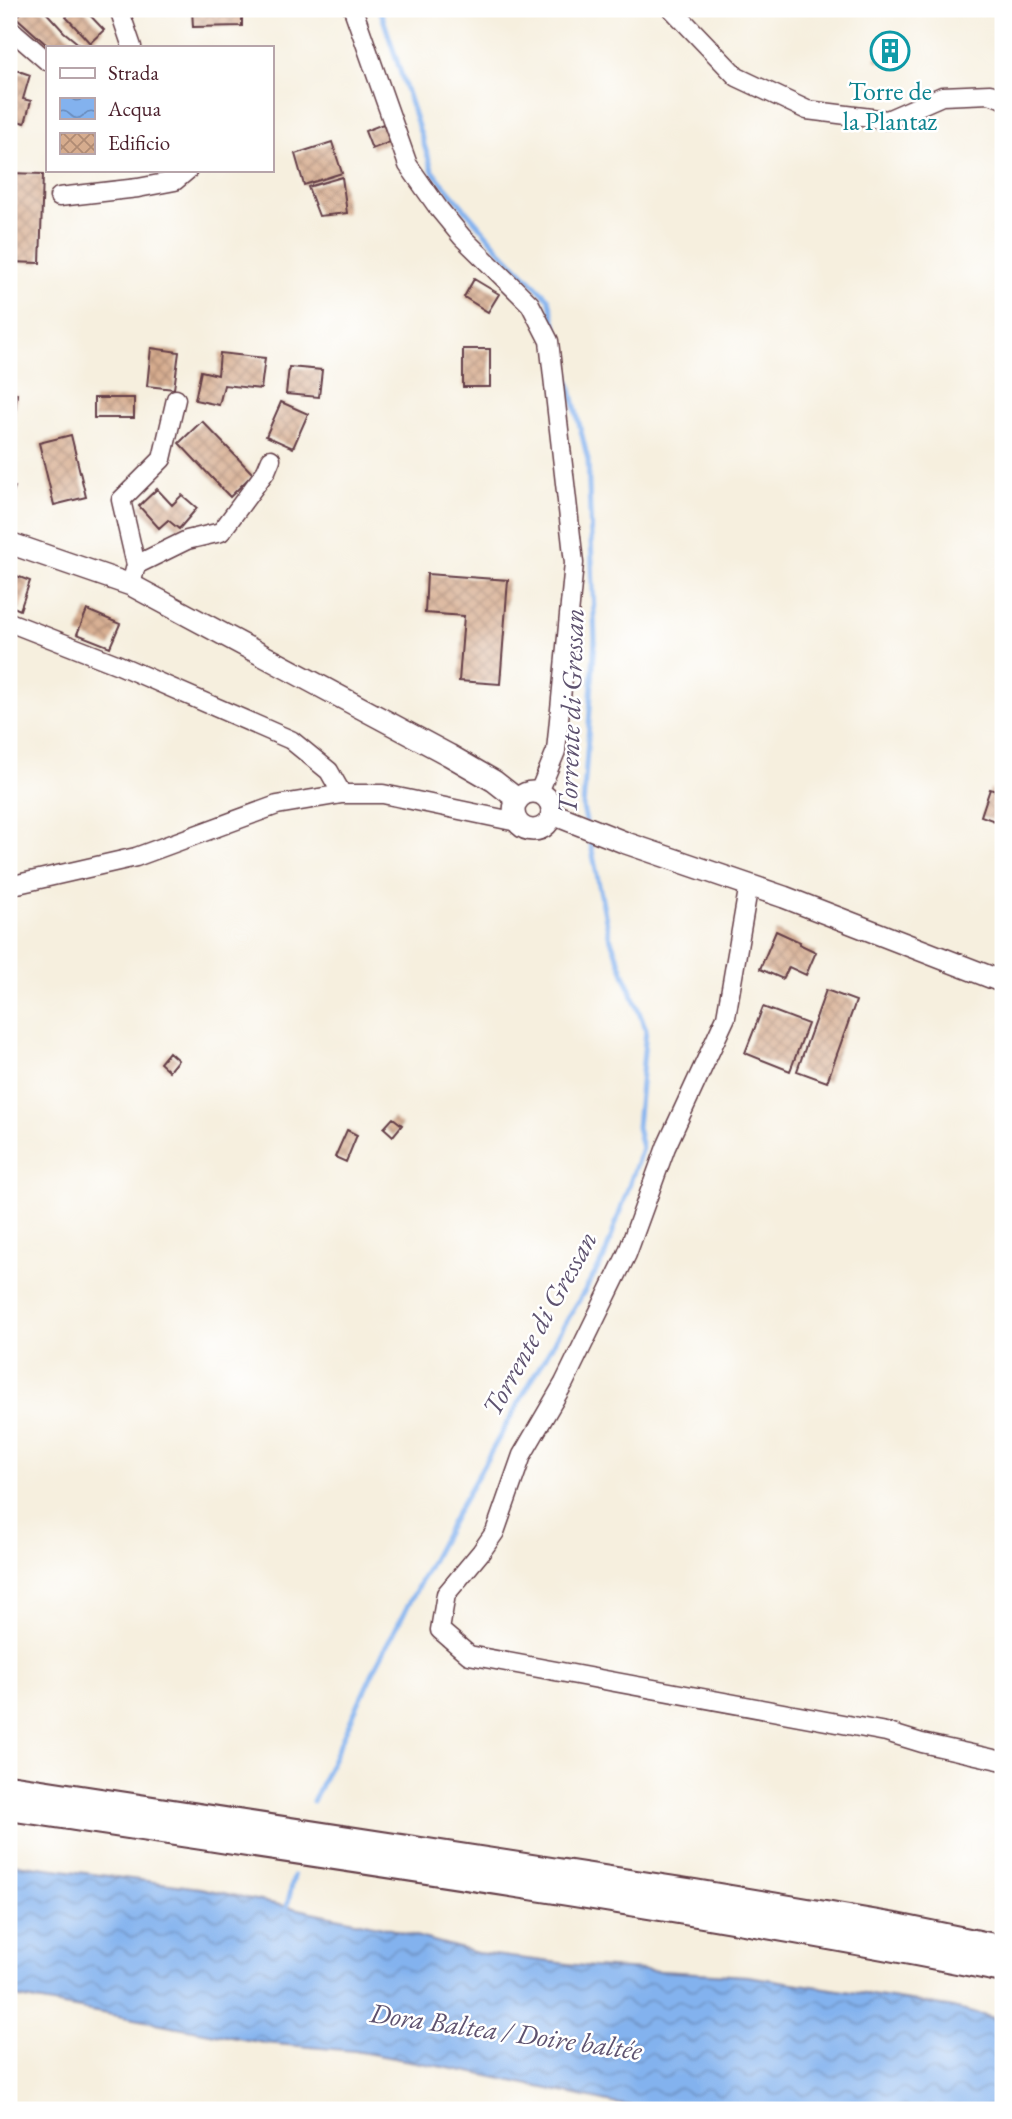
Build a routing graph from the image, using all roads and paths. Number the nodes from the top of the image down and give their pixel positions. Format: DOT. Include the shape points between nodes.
graph roads {
  1 [pos="118,9"];
  2 [pos="353,9"];
  3 [pos="672,9"];
  4 [pos="9,28"];
  5 [pos="132,46"];
  6 [pos="46,60"];
  7 [pos="1003,99"];
  8 [pos="186,172"];
  9 [pos="59,197"];
  10 [pos="176,399"];
  11 [pos="271,459"];
  12 [pos="9,543"];
  13 [pos="134,575"];
  14 [pos="9,622"];
  15 [pos="539,792"];
  16 [pos="342,794"];
  17 [pos="517,799"];
  18 [pos="553,814"];
  19 [pos="517,822"];
  20 [pos="749,884"];
  21 [pos="9,886"];
  22 [pos="1003,982"];
  23 [pos="1003,1761"];
  24 [pos="9,1787"];
  25 [pos="9,1808"];
  26 [pos="1003,1948"];
  27 [pos="1003,1970"];
  1 -- 5 [label="street"];
  2 -- 15 [label="street" via="408,165 462,237 530,304 549,341 574,563 556,751"];
  3 -- 7 [label="street" via="737,77 807,110 887,120 942,96 990,94"];
  4 -- 6 [label="street"];
  8 -- 9 [label="street" via="175,181"];
  10 -- 13 [label="street" via="162,459 121,500"];
  11 -- 13 [label="street" via="221,533 187,540"];
  12 -- 13 [label="main road"];
  13 -- 17 [label="main road" via="494,781"];
  14 -- 16 [label="street" via="291,740 329,771"];
  15 -- 17 [label="main road" via="523,793"];
  15 -- 18 [label="main road" via="550,800"];
  16 -- 19 [label="street" via="383,794"];
  16 -- 21 [label="street" via="277,805 136,857"];
  17 -- 19 [label="main road" via="513,811"];
  18 -- 19 [label="main road" via="538,830"];
  18 -- 20 [label="main road"];
  20 -- 22 [label="main road"];
  20 -- 23 [label="street" via="726,1017 666,1147 627,1254 564,1383 522,1455 495,1532 446,1594 440,1630 469,1655 886,1732"];
  24 -- 26 [label="highway" via="695,1892"];
  25 -- 27 [label="highway" via="678,1911"];
}
